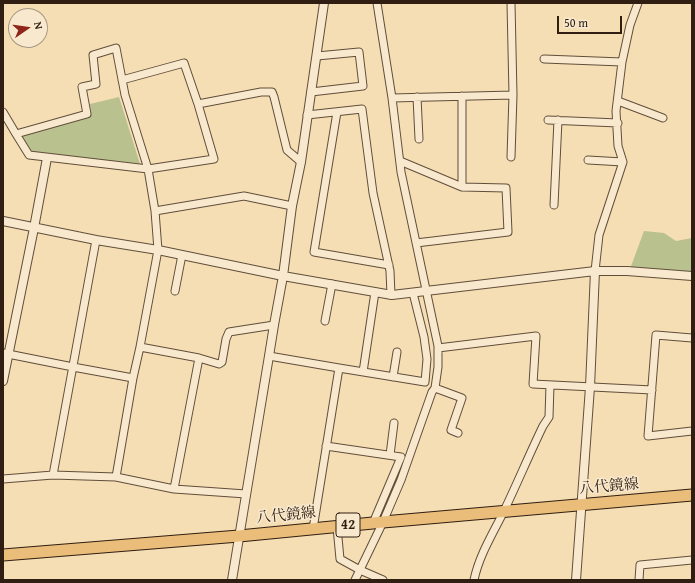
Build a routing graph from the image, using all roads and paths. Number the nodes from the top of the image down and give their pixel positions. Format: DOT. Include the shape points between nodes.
graph roads {
  1 [pos="324,3"];
  2 [pos="377,3"];
  3 [pos="511,3"];
  4 [pos="638,3"];
  5 [pos="317,56"];
  6 [pos="544,59"];
  7 [pos="622,62"];
  8 [pos="122,80"];
  9 [pos="311,92"];
  10 [pos="512,95"];
  11 [pos="462,96"];
  12 [pos="417,97"];
  13 [pos="392,98"];
  14 [pos="618,101"];
  15 [pos="198,104"];
  16 [pos="3,112"];
  17 [pos="337,112"];
  18 [pos="308,115"];
  19 [pos="663,118"];
  20 [pos="548,120"];
  21 [pos="558,120"];
  22 [pos="618,122"];
  23 [pos="16,134"];
  24 [pos="419,139"];
  25 [pos="511,157"];
  26 [pos="46,158"];
  27 [pos="588,160"];
  28 [pos="400,161"];
  29 [pos="301,162"];
  30 [pos="623,162"];
  31 [pos="148,169"];
  32 [pos="462,187"];
  33 [pos="554,205"];
  34 [pos="292,206"];
  35 [pos="155,211"];
  36 [pos="3,221"];
  37 [pos="34,228"];
  38 [pos="96,240"];
  39 [pos="416,243"];
  40 [pos="158,250"];
  41 [pos="182,255"];
  42 [pos="389,265"];
  43 [pos="595,271"];
  44 [pos="283,276"];
  45 [pos="692,276"];
  46 [pos="332,284"];
  47 [pos="175,291"];
  48 [pos="427,291"];
  49 [pos="375,292"];
  50 [pos="413,293"];
  51 [pos="391,295"];
  52 [pos="325,321"];
  53 [pos="274,325"];
  54 [pos="692,338"];
  55 [pos="140,347"];
  56 [pos="438,348"];
  57 [pos="397,352"];
  58 [pos="6,353"];
  59 [pos="269,356"];
  60 [pos="199,358"];
  61 [pos="73,367"];
  62 [pos="339,368"];
  63 [pos="363,372"];
  64 [pos="393,377"];
  65 [pos="133,378"];
  66 [pos="3,381"];
  67 [pos="550,385"];
  68 [pos="590,387"];
  69 [pos="435,388"];
  70 [pos="652,390"];
  71 [pos="394,423"];
  72 [pos="692,431"];
  73 [pos="458,433"];
  74 [pos="326,446"];
  75 [pos="390,455"];
  76 [pos="53,475"];
  77 [pos="116,477"];
  78 [pos="3,479"];
  79 [pos="174,489"];
  80 [pos="246,494"];
  81 [pos="692,495"];
  82 [pos="582,504"];
  83 [pos="503,512"];
  84 [pos="378,522"];
  85 [pos="337,526"];
  86 [pos="313,529"];
  87 [pos="239,536"];
  88 [pos="3,555"];
  89 [pos="692,560"];
  90 [pos="360,570"];
  91 [pos="232,580"];
  92 [pos="354,580"];
  93 [pos="383,580"];
  94 [pos="474,580"];
  95 [pos="576,580"];
  96 [pos="639,580"];
  1 -- 5 [label="street"];
  2 -- 13 [label="street"];
  3 -- 10 [label="street"];
  4 -- 7 [label="street"];
  5 -- 9 [label="street"];
  5 -- 9 [label="street" via="359,52 364,86"];
  6 -- 7 [label="street"];
  7 -- 14 [label="street"];
  8 -- 15 [label="street" via="184,63"];
  8 -- 23 [label="street" via="116,48 92,55 96,84 82,87 87,114"];
  8 -- 31 [label="street"];
  9 -- 18 [label="street"];
  10 -- 11 [label="street"];
  10 -- 25 [label="street"];
  11 -- 12 [label="street"];
  11 -- 32 [label="street"];
  12 -- 13 [label="street"];
  12 -- 24 [label="street"];
  13 -- 28 [label="street"];
  14 -- 19 [label="street"];
  14 -- 22 [label="street"];
  15 -- 29 [label="street" via="272,92 287,150"];
  15 -- 31 [label="street" via="214,158"];
  16 -- 23 [label="street"];
  17 -- 18 [label="street"];
  17 -- 42 [label="street" via="362,109 373,193"];
  17 -- 42 [label="street" via="314,252"];
  18 -- 29 [label="street"];
  20 -- 21 [label="street"];
  21 -- 22 [label="street"];
  21 -- 33 [label="street"];
  22 -- 30 [label="street" via="618,146"];
  23 -- 26 [label="street" via="29,155"];
  26 -- 31 [label="street"];
  26 -- 37 [label="street"];
  27 -- 30 [label="street"];
  28 -- 32 [label="street"];
  28 -- 39 [label="street"];
  29 -- 34 [label="street"];
  30 -- 43 [label="street" via="599,235"];
  31 -- 35 [label="street"];
  32 -- 39 [label="street" via="506,188 508,232"];
  34 -- 35 [label="street" via="244,196"];
  34 -- 44 [label="street"];
  35 -- 40 [label="street"];
  36 -- 37 [label="street"];
  37 -- 38 [label="street"];
  37 -- 58 [label="street"];
  38 -- 40 [label="street"];
  38 -- 61 [label="street"];
  39 -- 48 [label="street"];
  40 -- 41 [label="street"];
  40 -- 55 [label="street"];
  41 -- 44 [label="street"];
  41 -- 47 [label="street"];
  42 -- 51 [label="street"];
  43 -- 45 [label="street"];
  43 -- 48 [label="street"];
  43 -- 68 [label="street"];
  44 -- 46 [label="street"];
  44 -- 53 [label="street"];
  46 -- 49 [label="street"];
  46 -- 52 [label="street"];
  48 -- 50 [label="street"];
  48 -- 56 [label="street"];
  49 -- 51 [label="street"];
  49 -- 63 [label="street"];
  50 -- 51 [label="street"];
  50 -- 64 [label="street" via="427,359 425,382"];
  53 -- 59 [label="street"];
  53 -- 60 [label="street" via="229,332 222,362 219,364"];
  54 -- 70 [label="street" via="656,335"];
  55 -- 60 [label="street"];
  55 -- 65 [label="street"];
  56 -- 67 [label="street" via="536,336 533,384"];
  56 -- 69 [label="street"];
  57 -- 64 [label="street"];
  58 -- 61 [label="street"];
  58 -- 66 [label="street"];
  59 -- 62 [label="street"];
  59 -- 80 [label="street"];
  60 -- 79 [label="street"];
  61 -- 65 [label="street"];
  61 -- 76 [label="street"];
  62 -- 63 [label="street"];
  62 -- 74 [label="street"];
  63 -- 64 [label="street"];
  65 -- 77 [label="street"];
  67 -- 68 [label="street"];
  67 -- 83 [label="street" via="549,417"];
  68 -- 70 [label="street"];
  68 -- 82 [label="street"];
  69 -- 73 [label="street" via="462,398 452,430"];
  69 -- 84 [label="street" via="402,480"];
  70 -- 72 [label="street" via="648,436"];
  71 -- 75 [label="street"];
  74 -- 75 [label="street"];
  74 -- 86 [label="street"];
  75 -- 84 [label="street" via="401,457"];
  76 -- 77 [label="street"];
  76 -- 78 [label="street"];
  77 -- 79 [label="street"];
  79 -- 80 [label="street"];
  80 -- 87 [label="street"];
  81 -- 82 [label="main road, 八代鏡線 / 42"];
  82 -- 83 [label="main road, 八代鏡線 / 42"];
  82 -- 95 [label="street"];
  83 -- 84 [label="main road, 八代鏡線 / 42"];
  83 -- 94 [label="street" via="484,550"];
  84 -- 85 [label="main road, 八代鏡線 / 42"];
  84 -- 90 [label="street"];
  85 -- 86 [label="main road, 八代鏡線 / 42"];
  85 -- 90 [label="street" via="340,559"];
  86 -- 87 [label="main road, 八代鏡線 / 42"];
  87 -- 88 [label="main road, 八代鏡線 / 42"];
  87 -- 91 [label="street"];
  89 -- 96 [label="street" via="640,566"];
  90 -- 92 [label="street"];
  90 -- 93 [label="street"];
}
